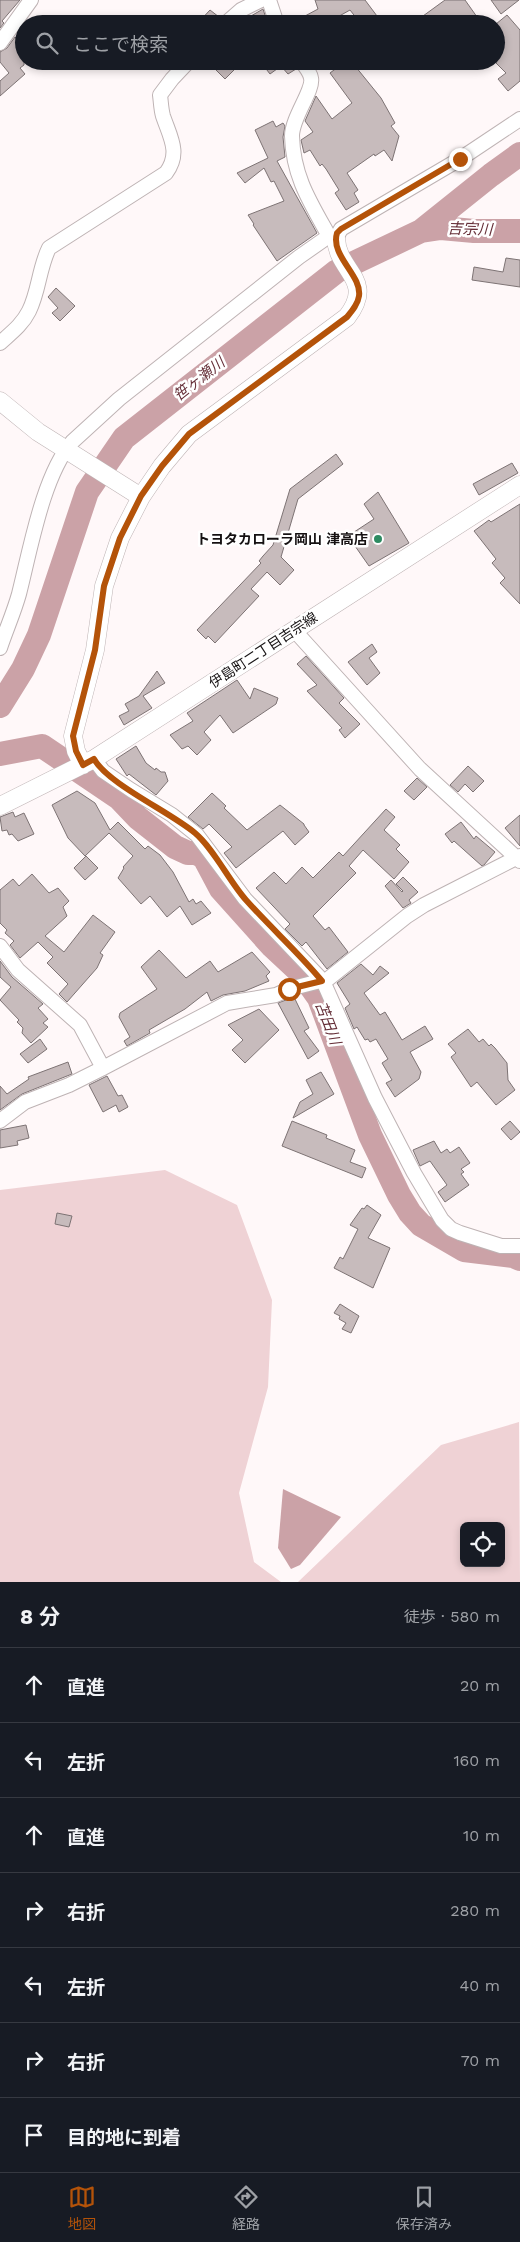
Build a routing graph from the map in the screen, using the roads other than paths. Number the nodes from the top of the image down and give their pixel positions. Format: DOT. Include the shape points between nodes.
graph roads {
  1 [pos="31,0"];
  2 [pos="260,0"];
  3 [pos="269,0"];
  4 [pos="20,15"];
  5 [pos="235,15"];
  6 [pos="274,15"];
  7 [pos="15,22"];
  8 [pos="0,43"];
  9 [pos="180,70"];
  10 [pos="307,70"];
  11 [pos="520,119"];
  12 [pos="333,239"];
  13 [pos="0,343"];
  14 [pos="0,401"];
  15 [pos="68,450"];
  16 [pos="520,485"];
  17 [pos="135,493"];
  18 [pos="294,630"];
  19 [pos="0,648"];
  20 [pos="89,762"];
  21 [pos="0,806"];
  22 [pos="519,859"];
  23 [pos="0,946"];
  24 [pos="320,982"];
  25 [pos="103,1068"];
  26 [pos="0,1121"];
  27 [pos="520,1246"];
  1 -- 4 [label="street"];
  2 -- 5 [label="street"];
  3 -- 6 [label="street"];
  7 -- 8 [label="street"];
  9 -- 13 [label="street" via="160,95 162,113 174,145 173,165 166,173 49,248 30,310 21,324"];
  10 -- 12 [label="street" via="312,84 297,113 292,134 297,173 303,190"];
  11 -- 12 [label="street" via="460,159 341,229"];
  12 -- 15 [label="street" via="299,257 119,398"];
  12 -- 17 [label="street" via="358,287 356,306 347,317 189,434"];
  14 -- 15 [label="street" via="38,432"];
  15 -- 17 [label="street"];
  15 -- 19 [label="street" via="50,482 19,595"];
  16 -- 18 [label="street, 伊島町二丁目吉宗線"];
  17 -- 20 [label="street" via="104,586 95,650 73,736 76,751"];
  18 -- 20 [label="street, 伊島町二丁目吉宗線"];
  18 -- 22 [label="street" via="420,769"];
  20 -- 21 [label="street, 伊島町二丁目吉宗線"];
  20 -- 24 [label="street" via="172,815 197,835 245,899"];
  22 -- 24 [label="street" via="424,905"];
  23 -- 25 [label="street" via="18,970 80,1025"];
  24 -- 25 [label="street" via="276,995 227,1003"];
  24 -- 27 [label="street" via="375,1098 442,1220 460,1233 501,1246"];
  25 -- 26 [label="street" via="25,1102"];
}
